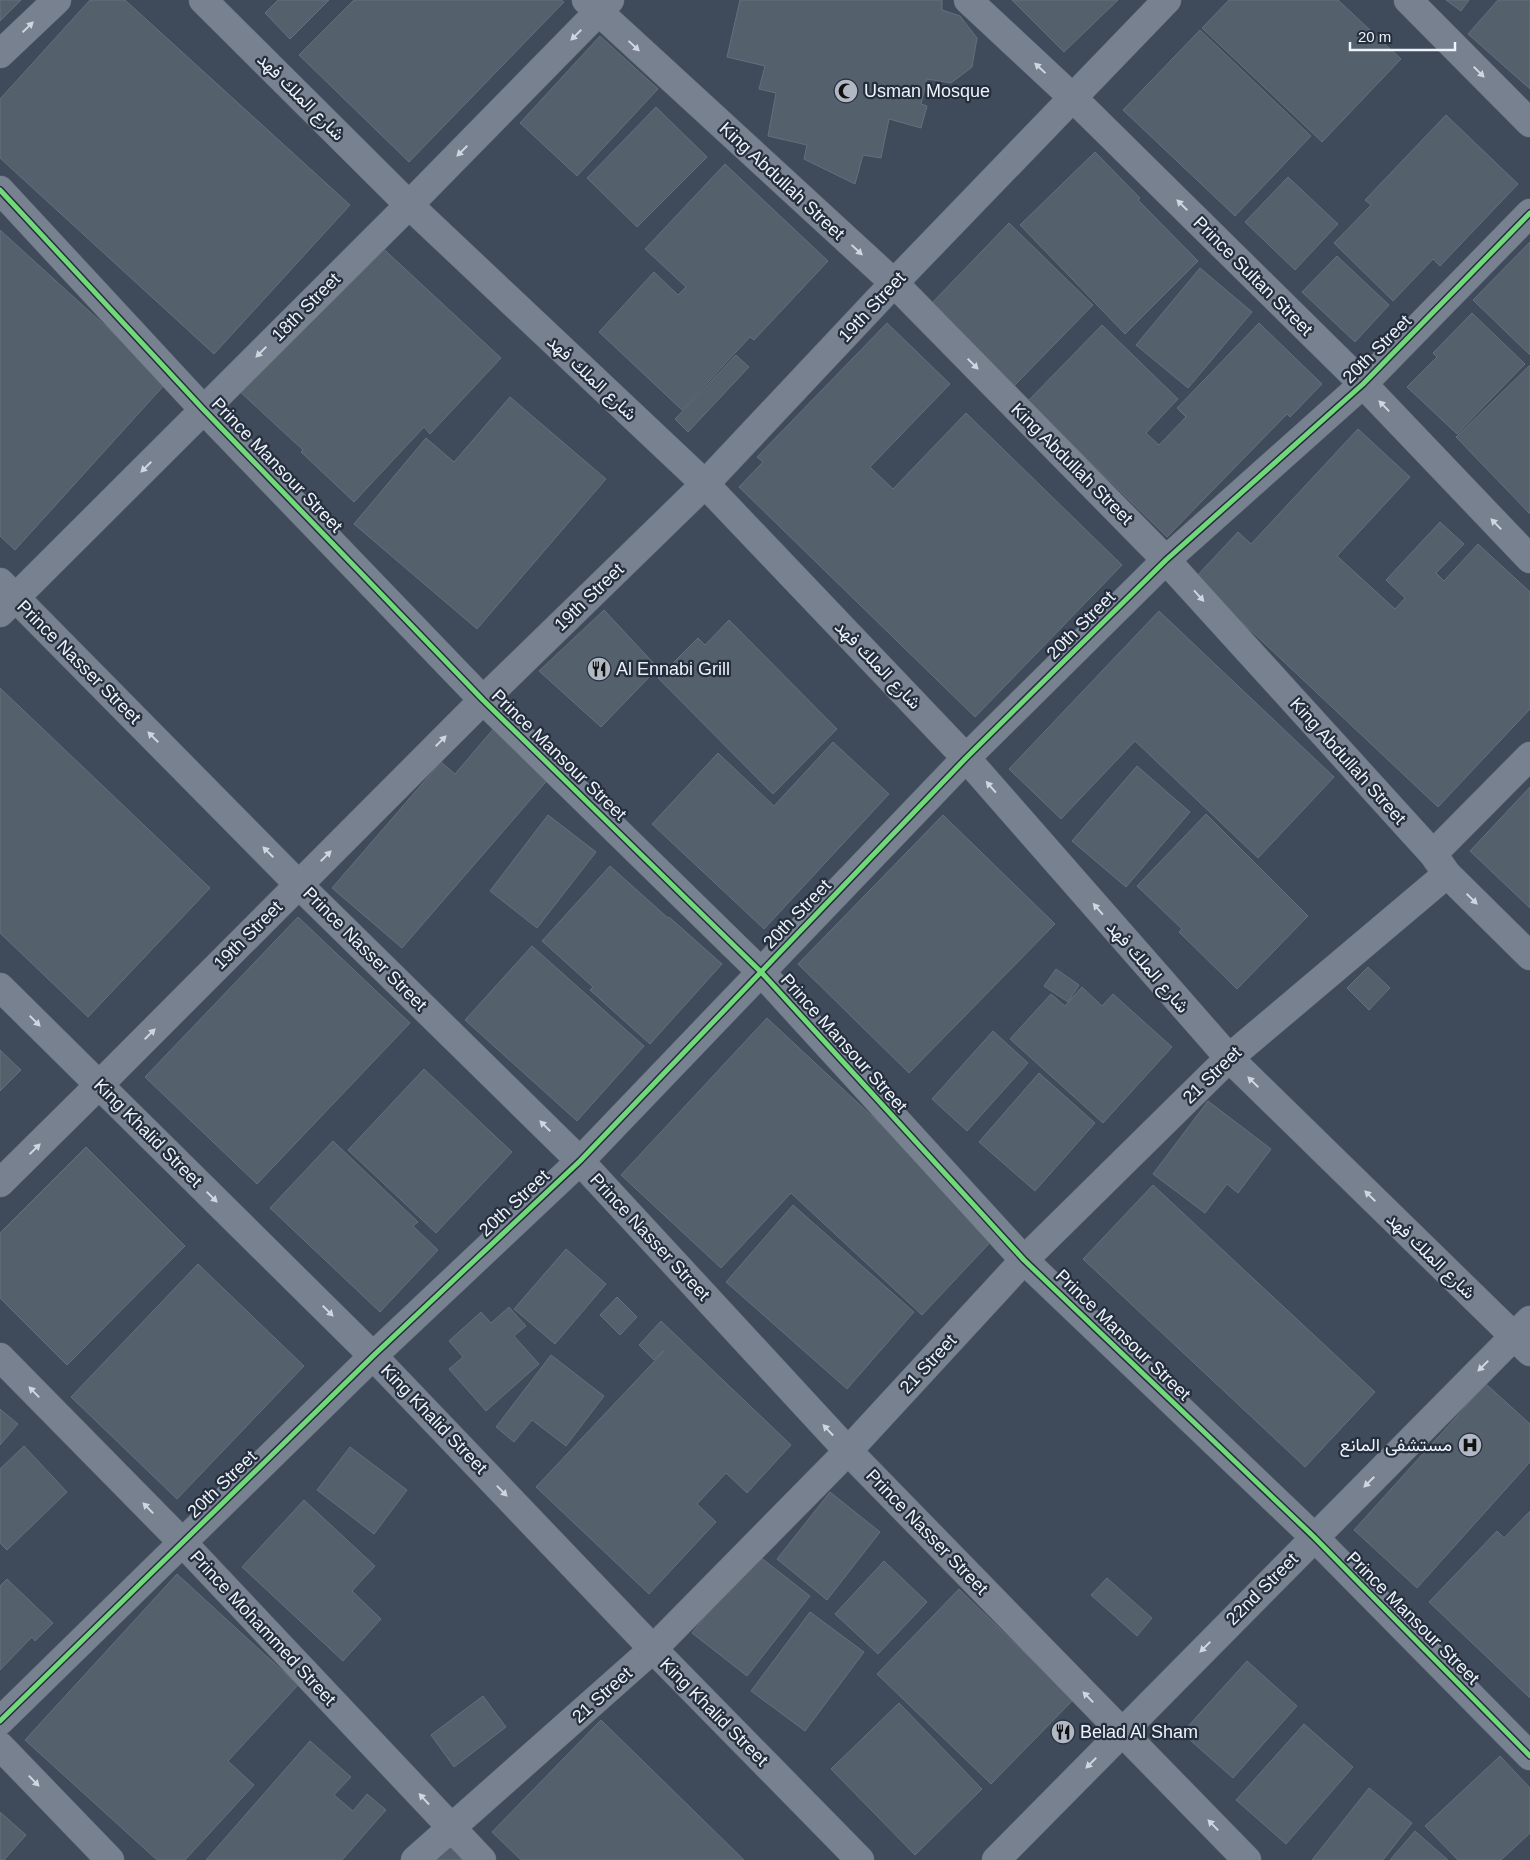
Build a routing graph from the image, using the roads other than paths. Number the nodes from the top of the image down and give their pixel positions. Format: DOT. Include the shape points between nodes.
graph roads {
  1 [pos="57,0"];
  2 [pos="203,0"];
  3 [pos="968,0"];
  4 [pos="1166,0"];
  5 [pos="1408,0"];
  6 [pos="598,4"];
  7 [pos="0,54"];
  8 [pos="1072,97"];
  9 [pos="1530,123"];
  10 [pos="0,190"];
  11 [pos="409,205"];
  12 [pos="1530,214"];
  13 [pos="894,284"];
  14 [pos="1363,384"];
  15 [pos="204,409"];
  16 [pos="705,484"];
  17 [pos="1530,559"];
  18 [pos="1166,560"];
  19 [pos="5,597"];
  20 [pos="483,700"];
  21 [pos="1530,756"];
  22 [pos="966,758"];
  23 [pos="1440,864"];
  24 [pos="298,884"];
  25 [pos="1530,956"];
  26 [pos="761,972"];
  27 [pos="0,987"];
  28 [pos="1229,1058"];
  29 [pos="99,1086"];
  30 [pos="580,1161"];
  31 [pos="0,1183"];
  32 [pos="1024,1260"];
  33 [pos="1524,1336"];
  34 [pos="373,1356"];
  35 [pos="0,1357"];
  36 [pos="848,1451"];
  37 [pos="1314,1537"];
  38 [pos="182,1542"];
  39 [pos="652,1649"];
  40 [pos="0,1721"];
  41 [pos="1122,1732"];
  42 [pos="0,1746"];
  43 [pos="1530,1756"];
  44 [pos="452,1828"];
  45 [pos="110,1860"];
  46 [pos="415,1860"];
  47 [pos="482,1860"];
  48 [pos="860,1860"];
  49 [pos="996,1860"];
  50 [pos="1247,1860"];
  7 -- 1 [label="street, one-way"];
  2 -- 11 [label="street, شارع الملك فهد"];
  8 -- 3 [label="street, Prince Sultan Street, one-way"];
  4 -- 8 [label="street, 19th Street"];
  5 -- 9 [label="street, one-way"];
  6 -- 11 [label="street, 18th Street, one-way"];
  6 -- 13 [label="street, King Abdullah Street, one-way"];
  8 -- 13 [label="street, 19th Street"];
  14 -- 8 [label="street, Prince Sultan Street, one-way"];
  10 -- 15 [label="street, Prince Mansour Street"];
  11 -- 15 [label="street, 18th Street, one-way"];
  11 -- 16 [label="street, شارع الملك فهد"];
  12 -- 14 [label="street, 20th Street"];
  13 -- 16 [label="street, 19th Street"];
  13 -- 18 [label="street, King Abdullah Street, one-way"];
  17 -- 14 [label="street, Prince Sultan Street, one-way"];
  14 -- 18 [label="street, 20th Street"];
  15 -- 19 [label="street, 18th Street, one-way"];
  15 -- 20 [label="street, Prince Mansour Street"];
  16 -- 20 [label="street, 19th Street"];
  16 -- 22 [label="street, شارع الملك فهد"];
  18 -- 22 [label="street, 20th Street"];
  18 -- 23 [label="street, King Abdullah Street, one-way"];
  24 -- 19 [label="street, Prince Nasser Street, one-way"];
  24 -- 20 [label="street, 19th Street, one-way"];
  20 -- 26 [label="street, Prince Mansour Street"];
  21 -- 23 [label="street, 21 Street"];
  22 -- 26 [label="street, 20th Street"];
  28 -- 22 [label="street, شارع الملك فهد, one-way"];
  23 -- 25 [label="street, King Abdullah Street, one-way"];
  23 -- 28 [label="street, 21 Street"];
  29 -- 24 [label="street, 19th Street, one-way"];
  30 -- 24 [label="street, Prince Nasser Street, one-way"];
  26 -- 30 [label="street, 20th Street"];
  26 -- 32 [label="street, Prince Mansour Street"];
  27 -- 29 [label="street, King Khalid Street, one-way"];
  28 -- 32 [label="street, 21 Street"];
  33 -- 28 [label="street, شارع الملك فهد, one-way"];
  31 -- 29 [label="street, 19th Street, one-way"];
  29 -- 34 [label="street, King Khalid Street, one-way"];
  30 -- 34 [label="street, 20th Street"];
  36 -- 30 [label="street, Prince Nasser Street, one-way"];
  32 -- 36 [label="street, 21 Street"];
  32 -- 37 [label="street, Prince Mansour Street"];
  33 -- 37 [label="street, 22nd Street, one-way"];
  34 -- 38 [label="street, 20th Street"];
  34 -- 39 [label="street, King Khalid Street, one-way"];
  38 -- 35 [label="street, Prince Mohammed Street, one-way"];
  36 -- 39 [label="street, 21 Street"];
  41 -- 36 [label="street, Prince Nasser Street, one-way"];
  37 -- 41 [label="street, 22nd Street, one-way"];
  37 -- 43 [label="street, Prince Mansour Street"];
  38 -- 40 [label="street, 20th Street"];
  44 -- 38 [label="street, Prince Mohammed Street, one-way"];
  39 -- 44 [label="street, 21 Street"];
  39 -- 48 [label="street, King Khalid Street"];
  41 -- 49 [label="street, 22nd Street, one-way"];
  50 -- 41 [label="street, Prince Nasser Street, one-way"];
  42 -- 45 [label="street, one-way"];
  44 -- 46 [label="street, 21 Street"];
  44 -- 47 [label="street, Prince Mohammed Street"];
}
